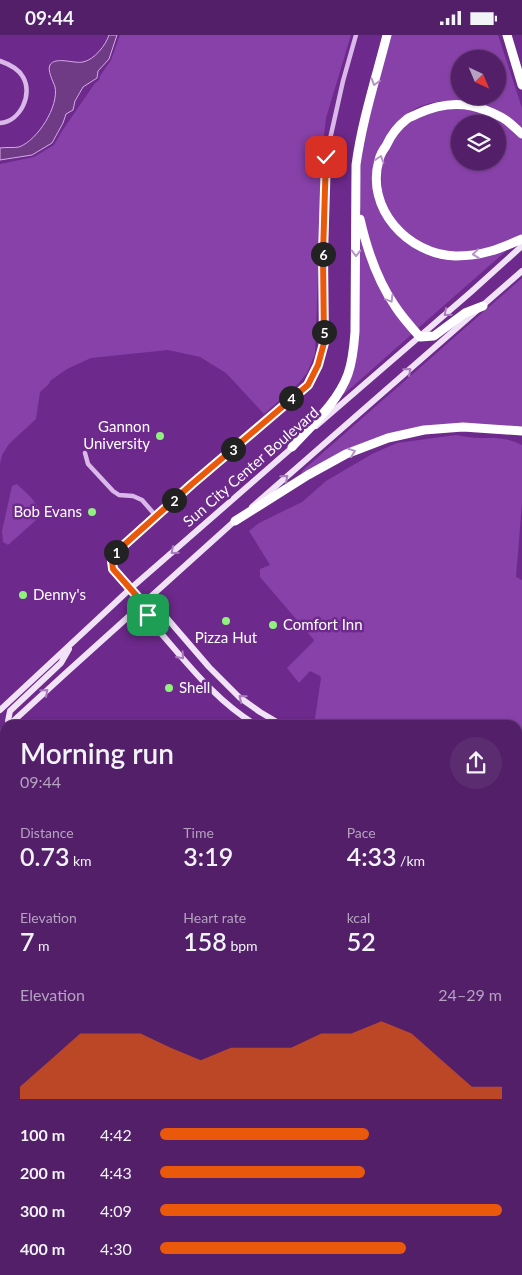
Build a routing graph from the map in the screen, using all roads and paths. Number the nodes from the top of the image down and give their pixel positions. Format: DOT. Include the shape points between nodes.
graph roads {
  1 [pos="356,35"];
  2 [pos="388,35"];
  3 [pos="507,35"];
  4 [pos="0,61"];
  5 [pos="522,85"];
  6 [pos="0,123"];
  7 [pos="522,134"];
  8 [pos="356,204"];
  9 [pos="522,239"];
  10 [pos="522,245"];
  11 [pos="522,271"];
  12 [pos="483,306"];
  13 [pos="420,337"];
  14 [pos="522,431"];
  15 [pos="292,447"];
  16 [pos="85,453"];
  17 [pos="156,515"];
  18 [pos="235,521"];
  19 [pos="130,589"];
  20 [pos="143,603"];
  21 [pos="72,643"];
  22 [pos="0,710"];
  23 [pos="8,720"];
  24 [pos="14,720"];
  25 [pos="249,720"];
  26 [pos="274,720"];
  1 -- 17 [label="street" via="326,157 324,343 318,365 308,385"];
  2 -- 8 [label="highway, one-way" via="360,142 356,165"];
  3 -- 5 [label="highway"];
  4 -- 6 [label="street" via="14,67 23,77 27,91 25,104 16,116"];
  9 -- 7 [label="highway, one-way" via="481,255 454,256 430,251 408,239 386,216 376,182 379,159 390,138 407,119 430,108 473,106 502,118"];
  8 -- 13 [label="highway, one-way" via="374,268 395,307"];
  8 -- 15 [label="highway, one-way" via="355,332 348,374 334,401"];
  10 -- 13 [label="main road, Sun City Center Boulevard, one-way"];
  11 -- 12 [label="main road, Sun City Center Boulevard"];
  12 -- 13 [label="highway" via="465,313 434,336"];
  18 -- 12 [label="main road, Sun City Center Boulevard, one-way"];
  13 -- 15 [label="main road, Sun City Center Boulevard"];
  18 -- 14 [label="highway, one-way" via="346,453 388,439 424,430 463,427"];
  15 -- 19 [label="main road, Sun City Center Boulevard, one-way"];
  16 -- 17 [label="street" via="88,464 114,491 142,501"];
  17 -- 19 [label="street" via="114,554 113,569"];
  18 -- 20 [label="main road, Sun City Center Boulevard"];
  19 -- 20 [label="main road"];
  19 -- 21 [label="main road, Sun City Center Boulevard"];
  24 -- 20 [label="main road, Sun City Center Boulevard, one-way"];
  20 -- 25 [label="main road, one-way" via="152,623 213,691"];
  26 -- 20 [label="main road, one-way" via="240,697 159,609"];
  21 -- 22 [label="main road, Sun City Center Boulevard"];
  21 -- 23 [label="main road" via="61,663 10,711"];
}
